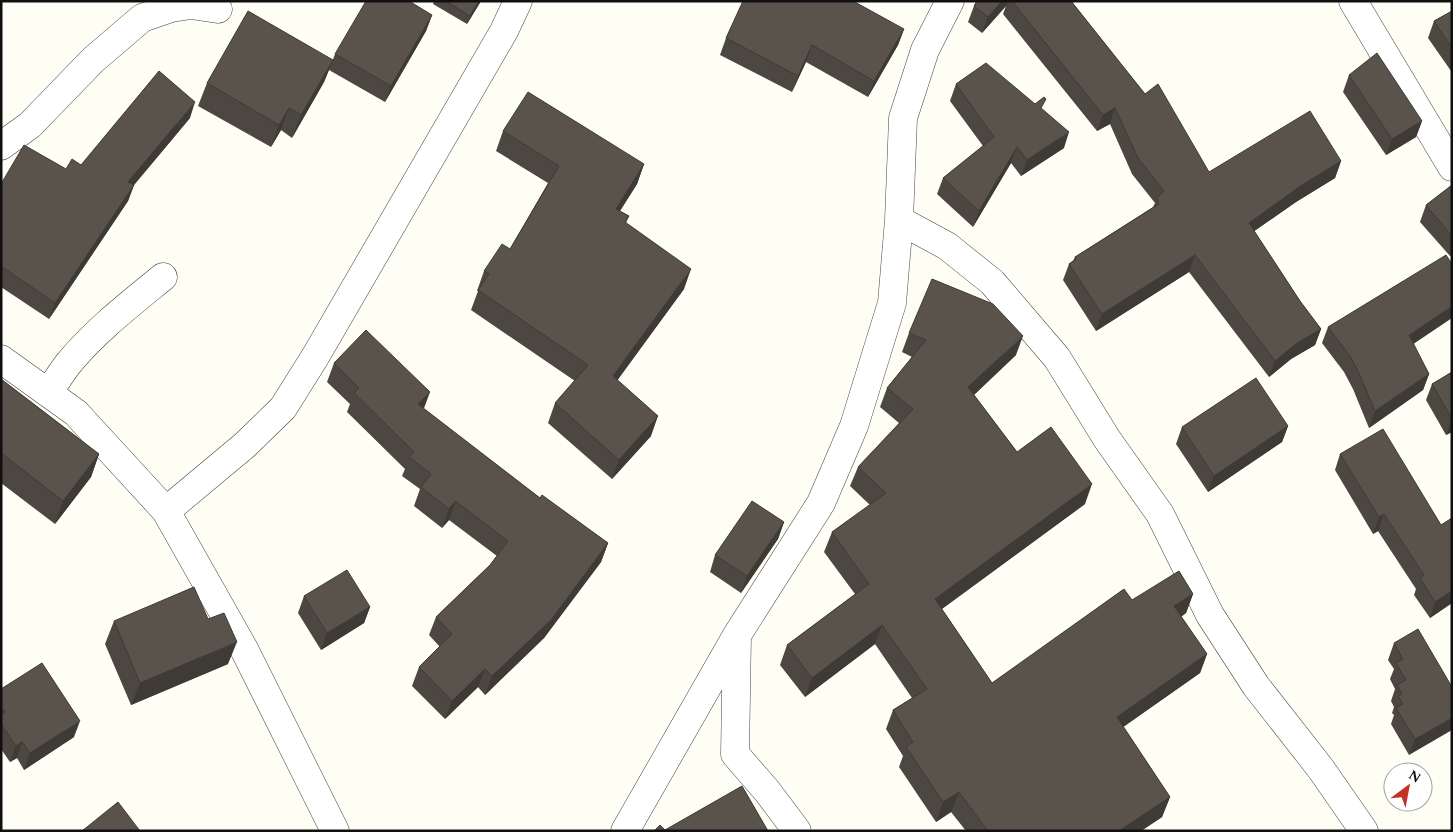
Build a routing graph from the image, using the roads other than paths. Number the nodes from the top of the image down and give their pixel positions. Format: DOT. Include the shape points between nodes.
graph roads {
  1 [pos="518,1"];
  2 [pos="950,1"];
  3 [pos="1353,1"];
  4 [pos="218,9"];
  5 [pos="1,146"];
  6 [pos="1452,167"];
  7 [pos="899,220"];
  8 [pos="163,277"];
  9 [pos="1,359"];
  10 [pos="48,393"];
  11 [pos="166,511"];
  12 [pos="737,635"];
  13 [pos="334,831"];
  14 [pos="625,831"];
  15 [pos="797,831"];
  16 [pos="1364,831"];
  1 -- 11 [label="street" via="504,31 283,408 245,445"];
  2 -- 7 [label="street" via="925,50 903,118"];
  3 -- 6 [label="street"];
  4 -- 5 [label="street" via="190,5 142,18 93,60 30,124"];
  7 -- 12 [label="street" via="892,303 854,426 820,503"];
  7 -- 16 [label="street" via="947,246 992,282 1057,358 1107,439 1160,514 1210,615 1245,670"];
  8 -- 10 [label="street" via="89,341"];
  9 -- 10 [label="street"];
  10 -- 11 [label="street" via="76,413"];
  11 -- 13 [label="street" via="244,649"];
  12 -- 14 [label="street"];
  12 -- 15 [label="street" via="735,754"];
}
